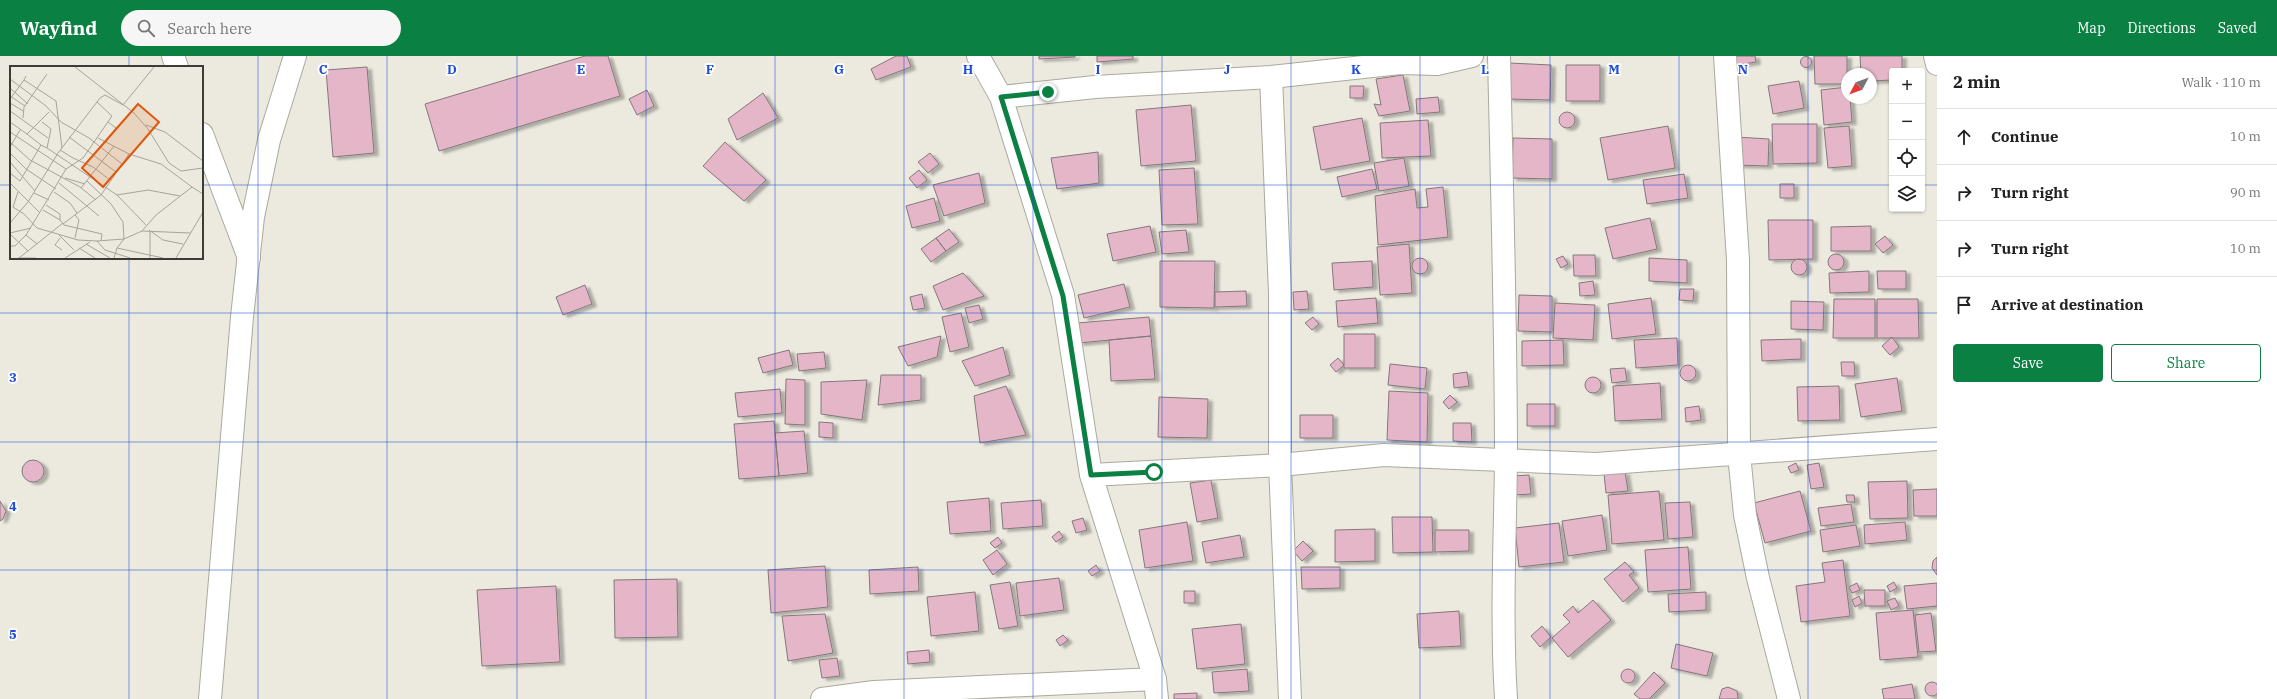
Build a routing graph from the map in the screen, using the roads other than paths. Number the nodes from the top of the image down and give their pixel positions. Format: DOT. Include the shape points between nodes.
graph roads {
  1 [pos="173,56"];
  2 [pos="295,56"];
  3 [pos="978,56"];
  4 [pos="1472,56"];
  5 [pos="1499,56"];
  6 [pos="1725,56"];
  7 [pos="1936,56"];
  8 [pos="1937,64"];
  9 [pos="177,66"];
  10 [pos="1271,77"];
  11 [pos="1001,97"];
  12 [pos="203,137"];
  13 [pos="249,258"];
  14 [pos="1937,439"];
  15 [pos="1739,454"];
  16 [pos="1506,460"];
  17 [pos="1280,465"];
  18 [pos="1091,475"];
  19 [pos="1156,689"];
  20 [pos="210,699"];
  21 [pos="822,699"];
  22 [pos="1290,699"];
  23 [pos="1506,699"];
  24 [pos="1789,699"];
  1 -- 9 [label="street"];
  2 -- 13 [label="street" via="269,140 253,216"];
  3 -- 11 [label="street"];
  4 -- 10 [label="street" via="1437,64 1400,63"];
  5 -- 16 [label="street" via="1505,272"];
  6 -- 15 [label="street" via="1738,260"];
  7 -- 8 [label="street"];
  10 -- 11 [label="street" via="1095,87"];
  10 -- 17 [label="street" via="1280,293"];
  11 -- 18 [label="street" via="1063,296"];
  12 -- 13 [label="street"];
  13 -- 20 [label="street"];
  14 -- 15 [label="street"];
  15 -- 16 [label="street" via="1596,464"];
  15 -- 24 [label="street" via="1745,515 1758,578"];
  16 -- 17 [label="street" via="1384,455"];
  16 -- 23 [label="street" via="1503,652"];
  17 -- 18 [label="street"];
  17 -- 22 [label="street"];
  18 -- 19 [label="street"];
  19 -- 21 [label="street" via="874,692"];
}
